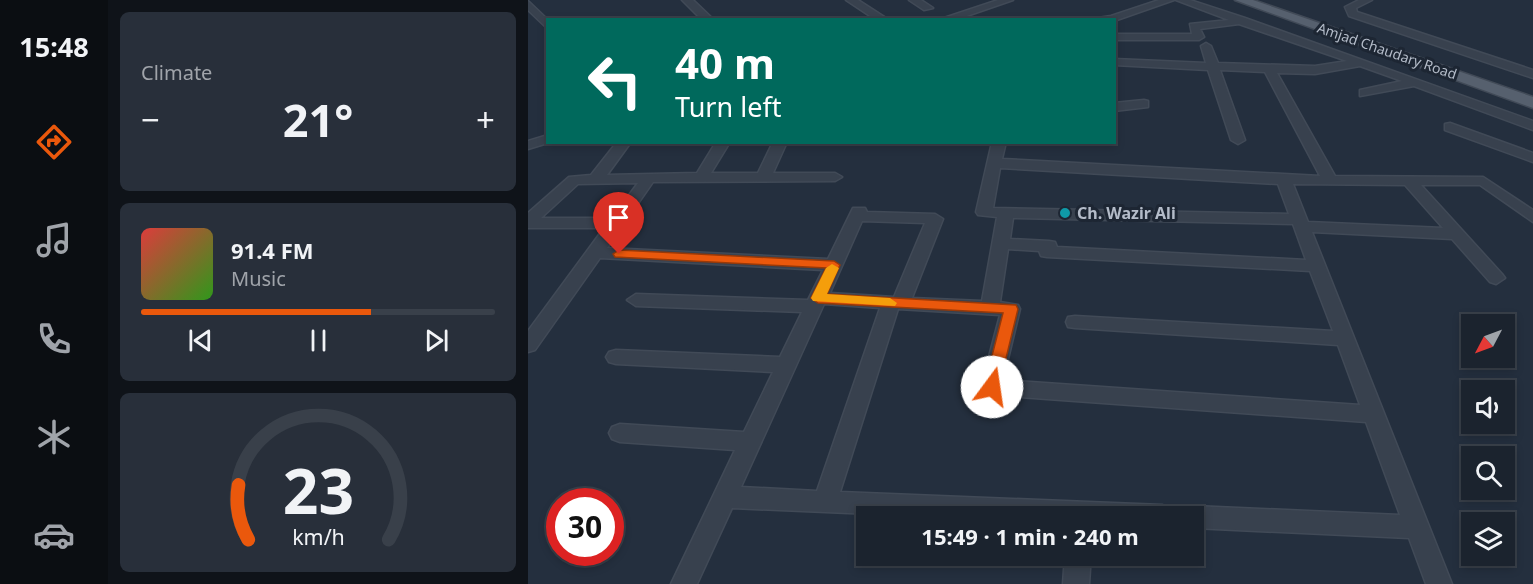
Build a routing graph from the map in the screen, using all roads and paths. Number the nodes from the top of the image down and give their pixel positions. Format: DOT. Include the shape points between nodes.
graph roads {
  1 [pos="687,0"];
  2 [pos="853,0"];
  3 [pos="914,0"];
  4 [pos="979,0"];
  5 [pos="1008,0"];
  6 [pos="1169,0"];
  7 [pos="1181,0"];
  8 [pos="1241,0"];
  9 [pos="1258,0"];
  10 [pos="1367,0"];
  11 [pos="529,2"];
  12 [pos="989,5"];
  13 [pos="928,8"];
  14 [pos="707,18"];
  15 [pos="881,18"];
  16 [pos="949,18"];
  17 [pos="1115,18"];
  18 [pos="1242,19"];
  19 [pos="546,23"];
  20 [pos="1116,36"];
  21 [pos="1206,46"];
  22 [pos="1234,53"];
  23 [pos="1116,62"];
  24 [pos="1361,62"];
  25 [pos="1213,66"];
  26 [pos="1245,68"];
  27 [pos="1269,69"];
  28 [pos="1533,74"];
  29 [pos="1412,83"];
  30 [pos="1364,93"];
  31 [pos="1533,95"];
  32 [pos="1533,103"];
  33 [pos="1144,104"];
  34 [pos="1116,107"];
  35 [pos="1533,126"];
  36 [pos="1450,127"];
  37 [pos="546,140"];
  38 [pos="1238,140"];
  39 [pos="622,144"];
  40 [pos="722,144"];
  41 [pos="779,144"];
  42 [pos="999,144"];
  43 [pos="528,145"];
  44 [pos="1533,158"];
  45 [pos="994,163"];
  46 [pos="835,177"];
  47 [pos="650,178"];
  48 [pos="701,178"];
  49 [pos="763,178"];
  50 [pos="596,179"];
  51 [pos="1284,180"];
  52 [pos="1330,180"];
  53 [pos="1409,181"];
  54 [pos="1006,213"];
  55 [pos="1533,217"];
  56 [pos="528,222"];
  57 [pos="617,223"];
  58 [pos="1301,223"];
  59 [pos="1457,234"];
  60 [pos="1001,244"];
  61 [pos="595,253"];
  62 [pos="834,265"];
  63 [pos="1317,266"];
  64 [pos="1496,278"];
  65 [pos="636,300"];
  66 [pos="816,302"];
  67 [pos="896,303"];
  68 [pos="990,308"];
  69 [pos="1075,322"];
  70 [pos="1346,339"];
  71 [pos="528,345"];
  72 [pos="616,357"];
  73 [pos="786,365"];
  74 [pos="1374,414"];
  75 [pos="620,433"];
  76 [pos="751,442"];
  77 [pos="724,497"];
  78 [pos="825,501"];
  79 [pos="923,506"];
  80 [pos="1204,517"];
  81 [pos="1418,527"];
  82 [pos="1077,566"];
  83 [pos="684,584"];
  84 [pos="1076,584"];
  85 [pos="1439,584"];
  1 -- 14 [label="street"];
  2 -- 15 [label="street"];
  3 -- 13 [label="street"];
  4 -- 12 [label="street"];
  5 -- 12 [label="street"];
  6 -- 17 [label="street"];
  7 -- 18 [label="street"];
  8 -- 32 [label="main road, Amjad Chaudary Road"];
  9 -- 31 [label="main road, Amjad Chaudary Road"];
  10 -- 28 [label="street" via="1350,7 1353,14"];
  11 -- 19 [label="street"];
  12 -- 16 [label="street"];
  18 -- 20 [label="street" via="1194,26 1199,37"];
  18 -- 24 [label="street"];
  21 -- 25 [label="street"];
  22 -- 26 [label="street"];
  23 -- 25 [label="street"];
  24 -- 27 [label="street" via="1328,69"];
  24 -- 29 [label="street"];
  25 -- 26 [label="street"];
  25 -- 38 [label="street"];
  26 -- 27 [label="street"];
  27 -- 52 [label="street"];
  29 -- 30 [label="street"];
  29 -- 35 [label="street"];
  33 -- 34 [label="street"];
  36 -- 44 [label="street"];
  37 -- 43 [label="street"];
  39 -- 50 [label="street"];
  40 -- 48 [label="street"];
  41 -- 49 [label="street"];
  42 -- 45 [label="street"];
  45 -- 51 [label="street"];
  45 -- 54 [label="street" via="984,212"];
  46 -- 49 [label="street"];
  47 -- 48 [label="street"];
  47 -- 50 [label="street"];
  47 -- 57 [label="street"];
  48 -- 49 [label="street"];
  50 -- 56 [label="street" via="574,180"];
  51 -- 52 [label="street"];
  51 -- 58 [label="street"];
  52 -- 53 [label="street"];
  53 -- 55 [label="street" via="1483,181"];
  53 -- 59 [label="street"];
  54 -- 58 [label="street"];
  54 -- 60 [label="street"];
  56 -- 57 [label="street"];
  57 -- 61 [label="street"];
  58 -- 59 [label="street"];
  58 -- 63 [label="street"];
  59 -- 64 [label="street"];
  60 -- 63 [label="street" via="1049,246 1047,252"];
  60 -- 68 [label="street"];
  61 -- 62 [label="street"];
  61 -- 71 [label="street"];
  62 -- 66 [label="street"];
  62 -- 67 [label="street" via="858,213 935,219"];
  63 -- 70 [label="street"];
  65 -- 66 [label="street"];
  66 -- 67 [label="street"];
  66 -- 73 [label="street"];
  67 -- 68 [label="street"];
  67 -- 78 [label="street"];
  68 -- 74 [label="street" via="1011,309 992,387"];
  69 -- 70 [label="street"];
  70 -- 74 [label="street"];
  72 -- 73 [label="street"];
  73 -- 76 [label="street"];
  74 -- 81 [label="street"];
  75 -- 76 [label="street"];
  76 -- 77 [label="street"];
  77 -- 78 [label="street"];
  77 -- 83 [label="street"];
  78 -- 79 [label="street"];
  80 -- 81 [label="street"];
  81 -- 85 [label="street"];
  82 -- 84 [label="street"];
}
